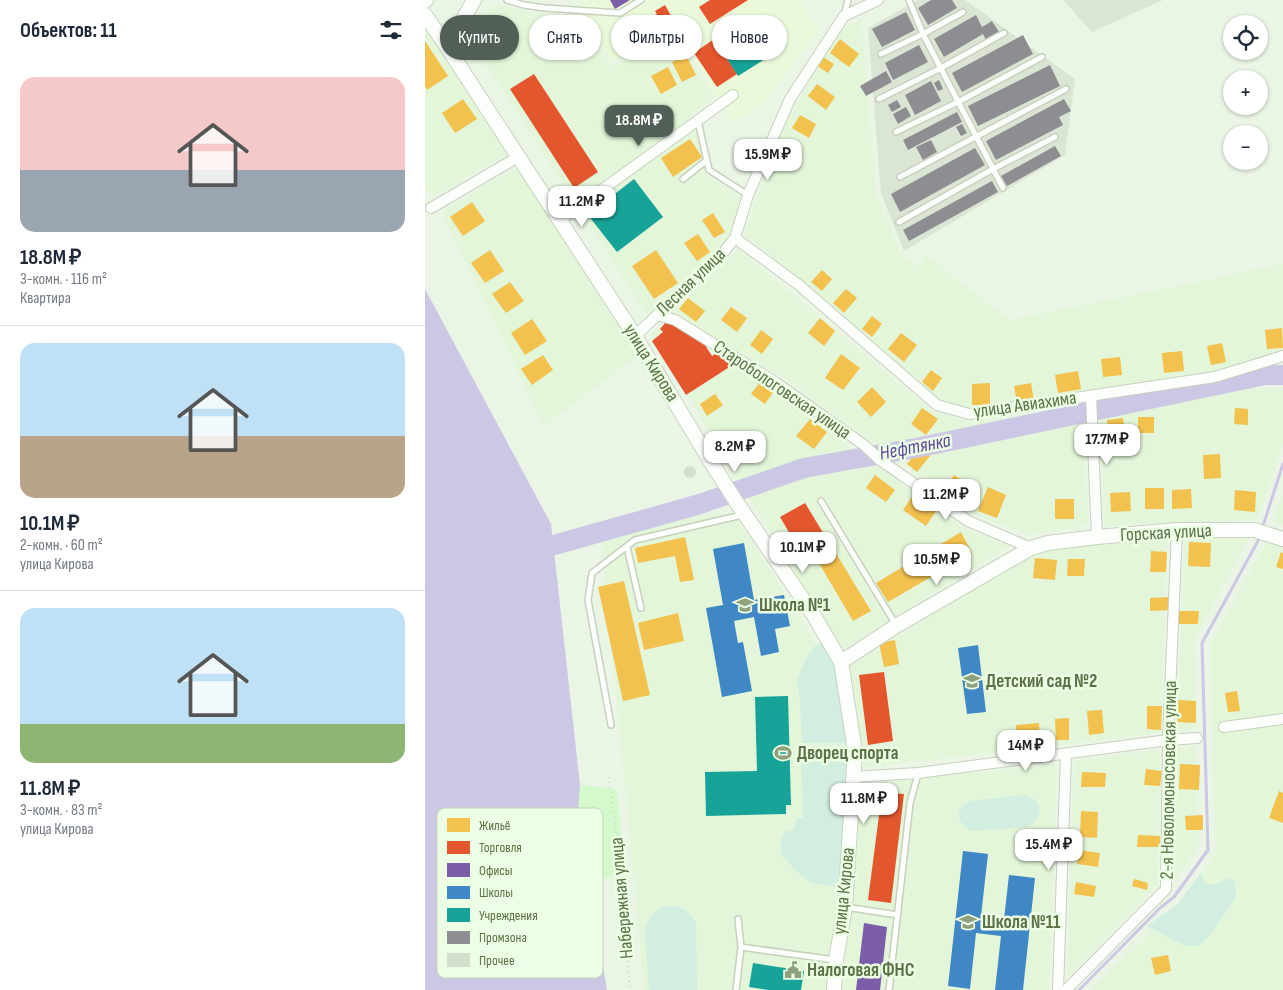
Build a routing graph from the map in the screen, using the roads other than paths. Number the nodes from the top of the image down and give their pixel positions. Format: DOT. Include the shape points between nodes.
graph roads {
  1 [pos="474,0"];
  2 [pos="507,0"];
  3 [pos="641,0"];
  4 [pos="847,0"];
  5 [pos="878,0"];
  6 [pos="909,0"];
  7 [pos="963,12"];
  8 [pos="425,15"];
  9 [pos="465,15"];
  10 [pos="844,16"];
  11 [pos="1004,33"];
  12 [pos="923,34"];
  13 [pos="440,37"];
  14 [pos="881,54"];
  15 [pos="1041,57"];
  16 [pos="455,60"];
  17 [pos="941,68"];
  18 [pos="1065,89"];
  19 [pos="733,95"];
  20 [pos="879,99"];
  21 [pos="958,102"];
  22 [pos="698,120"];
  23 [pos="896,132"];
  24 [pos="977,137"];
  25 [pos="1055,137"];
  26 [pos="518,157"];
  27 [pos="707,160"];
  28 [pos="993,169"];
  29 [pos="900,177"];
  30 [pos="683,179"];
  31 [pos="1003,188"];
  32 [pos="748,195"];
  33 [pos="431,208"];
  34 [pos="559,220"];
  35 [pos="899,222"];
  36 [pos="735,238"];
  37 [pos="658,315"];
  38 [pos="635,336"];
  39 [pos="1283,356"];
  40 [pos="1091,396"];
  41 [pos="821,501"];
  42 [pos="741,509"];
  43 [pos="1177,530"];
  44 [pos="1097,537"];
  45 [pos="1278,537"];
  46 [pos="627,546"];
  47 [pos="1031,548"];
  48 [pos="641,608"];
  49 [pos="896,626"];
  50 [pos="841,662"];
  51 [pos="1283,719"];
  52 [pos="611,725"];
  53 [pos="1225,727"];
  54 [pos="1197,738"];
  55 [pos="1168,740"];
  56 [pos="1066,754"];
  57 [pos="918,773"];
  58 [pos="853,777"];
  59 [pos="845,907"];
  60 [pos="897,915"];
  61 [pos="738,919"];
  62 [pos="741,947"];
  63 [pos="836,960"];
  64 [pos="736,990"];
  65 [pos="834,990"];
  66 [pos="889,990"];
  67 [pos="1057,990"];
  68 [pos="1067,990"];
  1 -- 9 [label="main road"];
  2 -- 3 [label="lane" via="545,8 620,13"];
  4 -- 10 [label="lane"];
  5 -- 10 [label="street"];
  6 -- 12 [label="lane"];
  7 -- 12 [label="lane"];
  8 -- 13 [label="main road, улица Кирова"];
  10 -- 32 [label="street, Лесная улица" via="790,99"];
  11 -- 17 [label="lane"];
  12 -- 14 [label="lane"];
  12 -- 17 [label="lane"];
  15 -- 21 [label="lane"];
  16 -- 26 [label="main road, улица Кирова"];
  17 -- 20 [label="lane"];
  17 -- 21 [label="lane"];
  18 -- 24 [label="lane"];
  19 -- 22 [label="street"];
  21 -- 23 [label="lane"];
  21 -- 24 [label="lane"];
  22 -- 27 [label="lane"];
  22 -- 34 [label="street"];
  24 -- 28 [label="lane"];
  24 -- 29 [label="lane"];
  25 -- 28 [label="lane"];
  26 -- 33 [label="street"];
  26 -- 34 [label="main road, улица Кирова"];
  27 -- 30 [label="lane"];
  27 -- 32 [label="lane" via="709,170"];
  28 -- 31 [label="lane"];
  28 -- 35 [label="lane"];
  32 -- 36 [label="street, Лесная улица"];
  34 -- 38 [label="main road, улица Кирова"];
  36 -- 37 [label="street, Лесная улица"];
  36 -- 40 [label="street, улица Авиахима" via="799,285 937,405 969,414"];
  37 -- 38 [label="street, Лесная улица"];
  37 -- 47 [label="street, Старобологовская улица" via="675,320 775,382 967,521"];
  38 -- 42 [label="main road, улица Кирова"];
  39 -- 40 [label="street, улица Авиахима" via="1215,377"];
  40 -- 44 [label="street"];
  41 -- 49 [label="lane"];
  42 -- 46 [label="lane" via="635,540"];
  42 -- 50 [label="main road, улица Кирова" via="813,614"];
  43 -- 44 [label="main road, Горская улица"];
  43 -- 45 [label="main road, Горская улица" via="1254,530"];
  43 -- 55 [label="street, 2-я Новоломоносовская улица"];
  44 -- 47 [label="main road, Горская улица"];
  46 -- 48 [label="lane"];
  46 -- 52 [label="lane" via="592,573 587,600"];
  47 -- 49 [label="main road, Горская улица"];
  49 -- 50 [label="main road, Горская улица"];
  50 -- 58 [label="main road, улица Кирова" via="855,751"];
  51 -- 53 [label="street"];
  54 -- 55 [label="street"];
  55 -- 56 [label="street"];
  55 -- 68 [label="street, 2-я Новоломоносовская улица" via="1166,888"];
  56 -- 57 [label="street"];
  56 -- 67 [label="street"];
  57 -- 58 [label="street"];
  57 -- 60 [label="lane" via="910,803"];
  58 -- 59 [label="main road, улица Кирова"];
  59 -- 60 [label="lane"];
  59 -- 63 [label="main road, улица Кирова"];
  60 -- 66 [label="lane"];
  61 -- 62 [label="lane"];
  62 -- 63 [label="lane"];
  62 -- 64 [label="lane"];
  63 -- 65 [label="main road, улица Кирова"];
}
